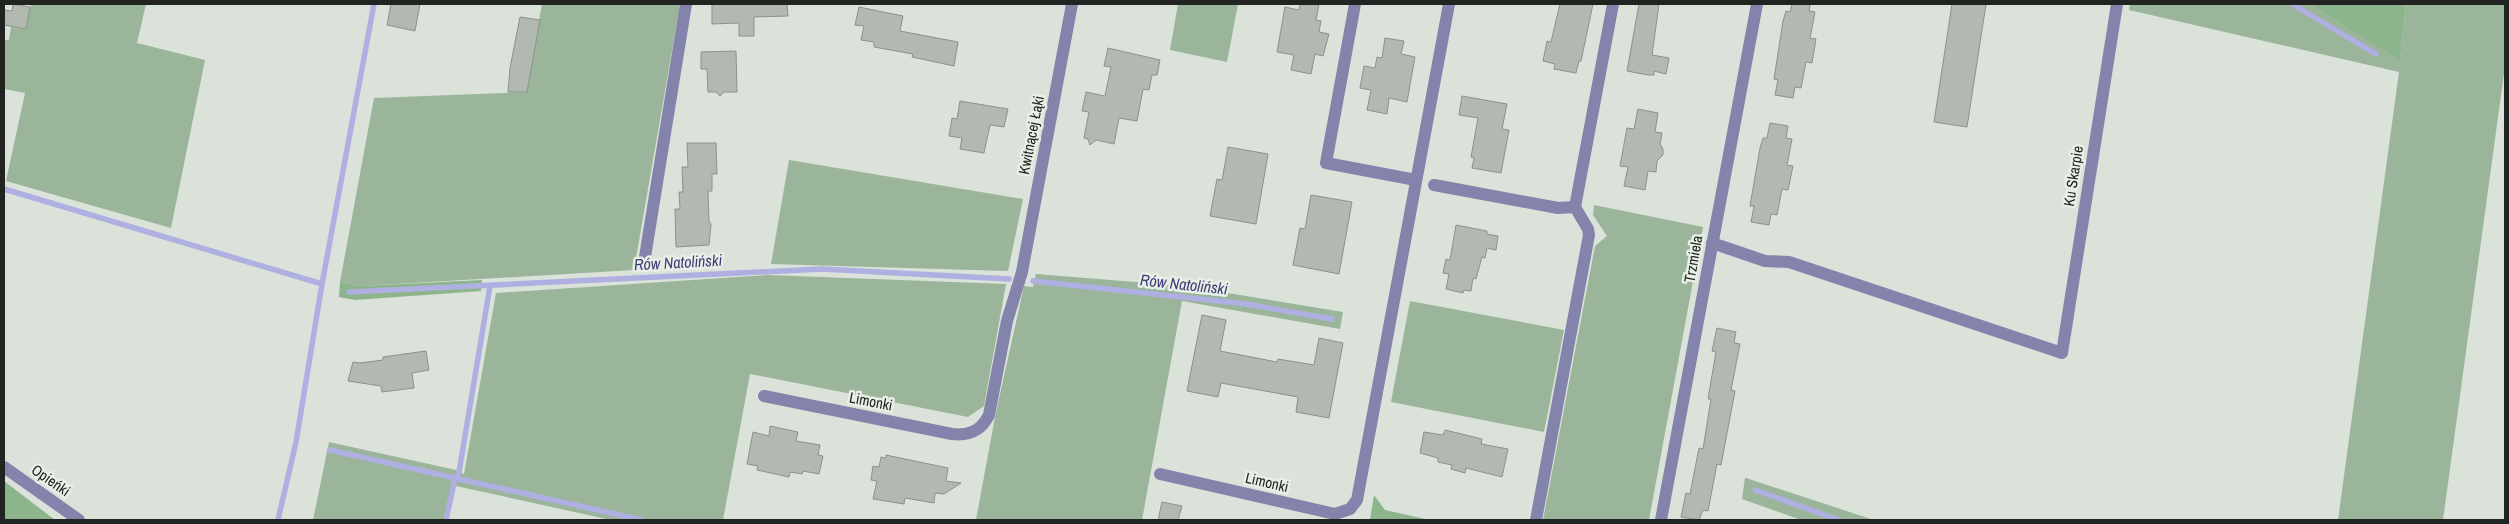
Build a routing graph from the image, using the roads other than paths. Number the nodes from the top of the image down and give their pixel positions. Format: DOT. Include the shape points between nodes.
graph roads {
  1 [pos="686,4"];
  2 [pos="1072,4"];
  3 [pos="1355,4"];
  4 [pos="1449,4"];
  5 [pos="1614,4"];
  6 [pos="1757,4"];
  7 [pos="2117,4"];
  8 [pos="1416,180"];
  9 [pos="1434,185"];
  10 [pos="1575,207"];
  11 [pos="1712,243"];
  12 [pos="644,263"];
  13 [pos="764,396"];
  14 [pos="972,433"];
  15 [pos="4,467"];
  16 [pos="1160,474"];
  17 [pos="79,520"];
  18 [pos="1536,520"];
  19 [pos="1661,520"];
  1 -- 12 [label="street"];
  2 -- 14 [label="street, Kwitnącej Łąki" via="1022,272 1007,321 989,415 986,422"];
  3 -- 8 [label="street" via="1326,164"];
  4 -- 8 [label="street"];
  5 -- 10 [label="street"];
  6 -- 11 [label="street, Trzmiela"];
  7 -- 11 [label="street, Ku Skarpie" via="2062,353 1789,262 1765,261"];
  8 -- 16 [label="street, Limonki" via="1359,496 1350,509 1334,514"];
  9 -- 10 [label="street" via="1558,208"];
  10 -- 18 [label="street" via="1589,235"];
  11 -- 19 [label="street, Trzmiela"];
  13 -- 14 [label="street, Limonki" via="952,434"];
  15 -- 17 [label="street, Opieńki"];
}
